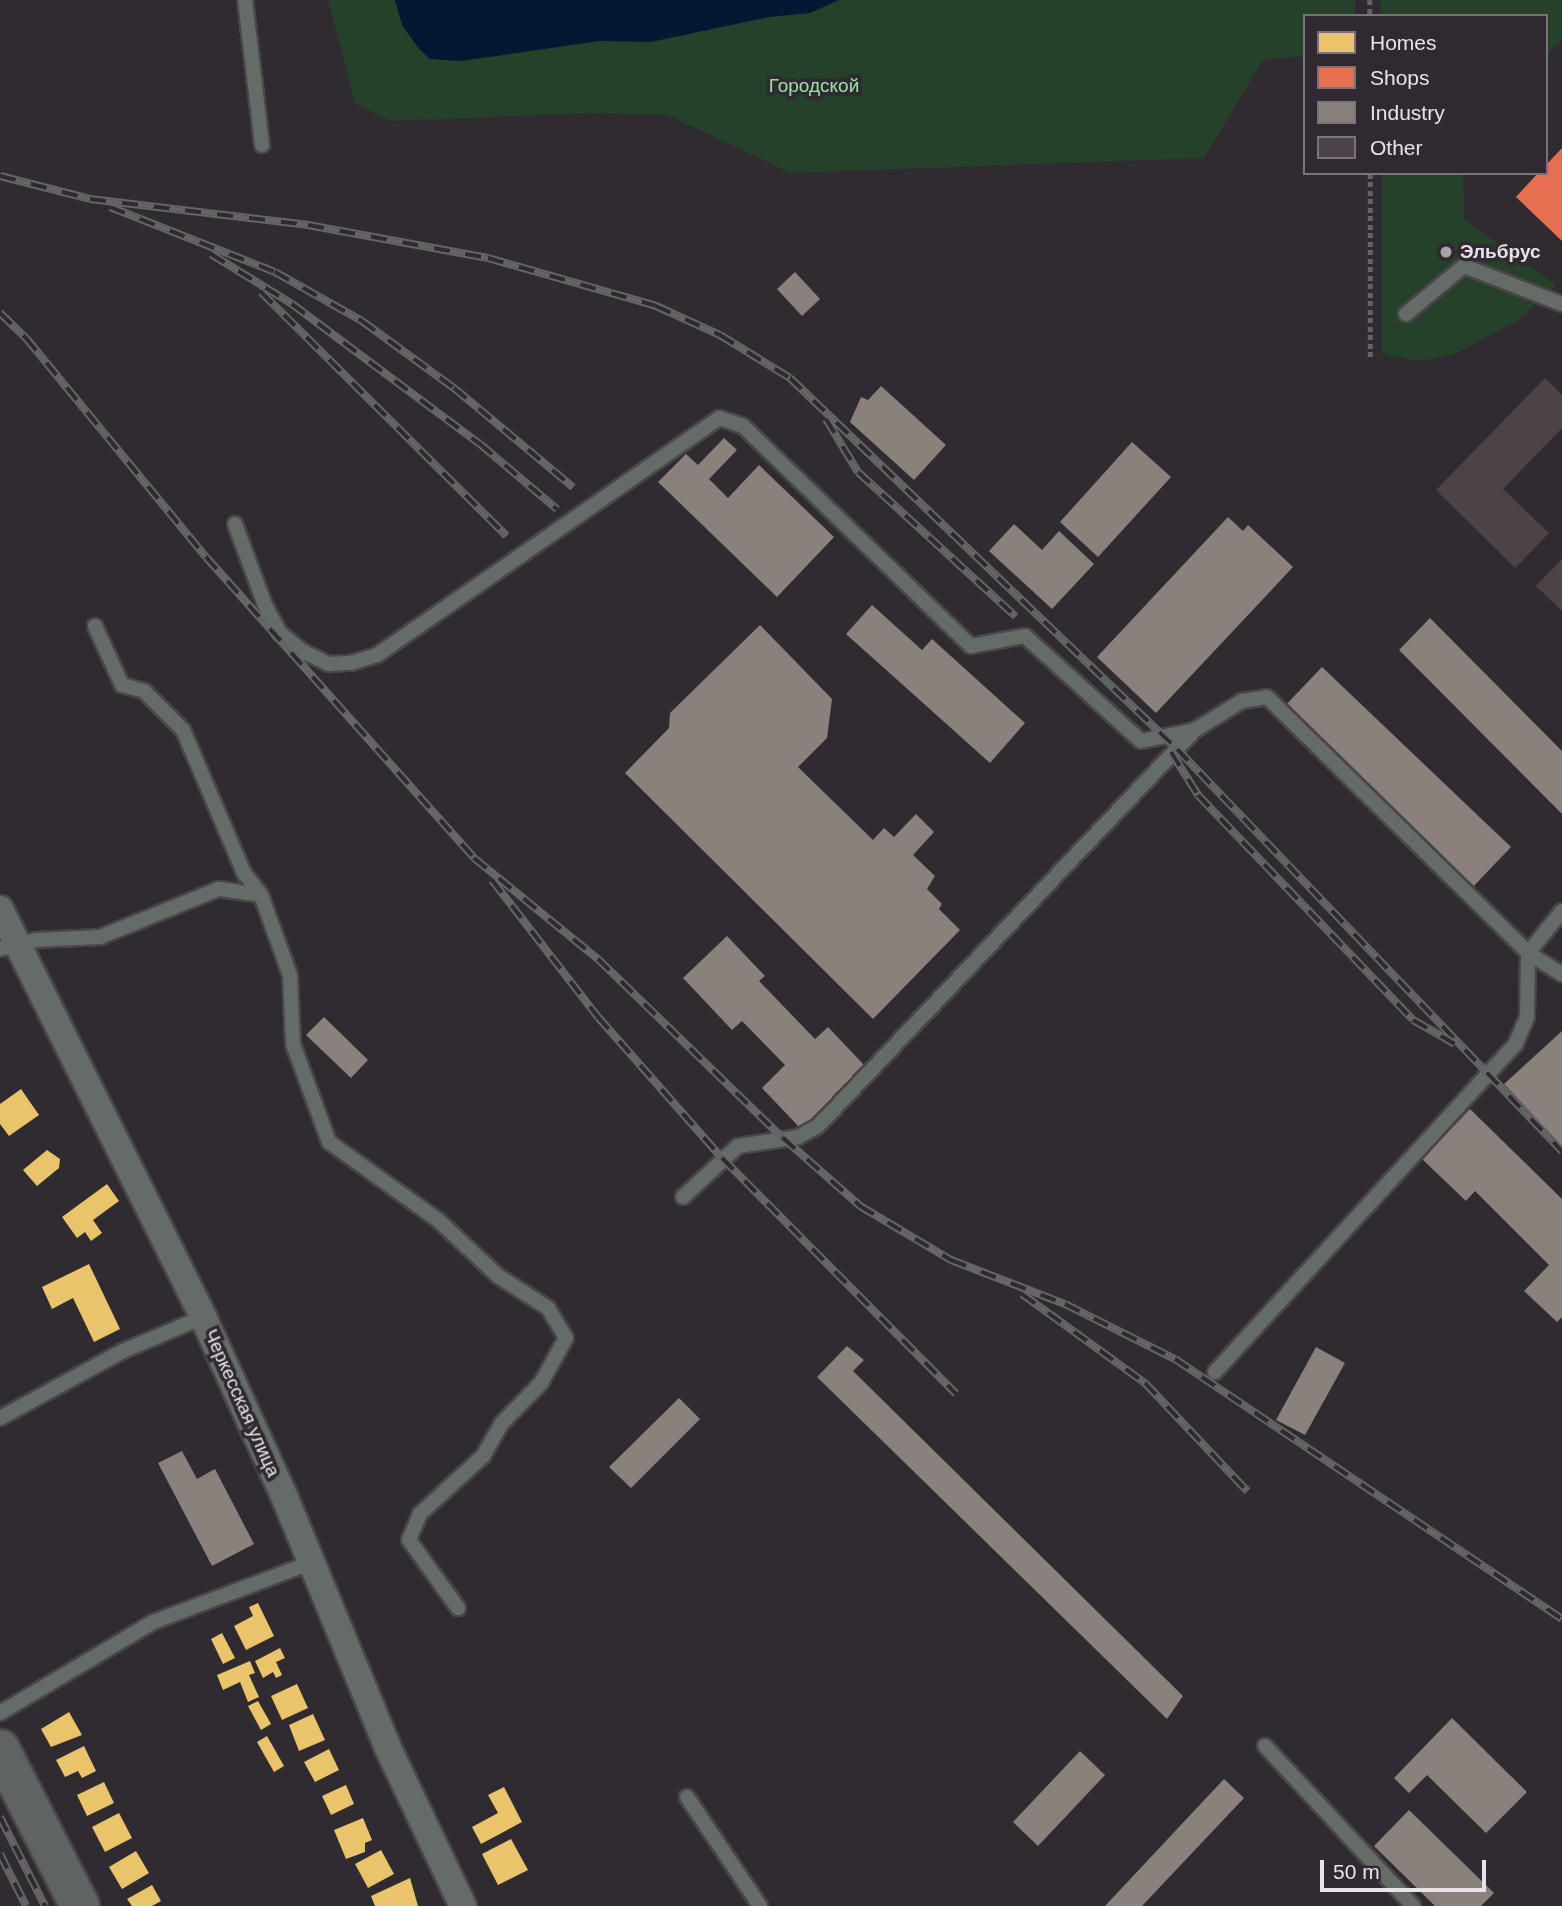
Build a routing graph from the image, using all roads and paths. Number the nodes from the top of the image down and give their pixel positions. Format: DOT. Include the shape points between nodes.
graph roads {
  1 [pos="245,0"];
  2 [pos="262,145"];
  3 [pos="1370,175"];
  4 [pos="1562,304"];
  5 [pos="1406,314"];
  6 [pos="1370,357"];
  7 [pos="235,524"];
  8 [pos="95,626"];
  9 [pos="1195,730"];
  10 [pos="261,895"];
  11 [pos="0,909"];
  12 [pos="1562,911"];
  13 [pos="7,946"];
  14 [pos="1528,953"];
  15 [pos="1562,974"];
  16 [pos="683,1197"];
  17 [pos="203,1317"];
  18 [pos="1215,1372"];
  19 [pos="0,1418"];
  20 [pos="310,1563"];
  21 [pos="458,1608"];
  22 [pos="0,1713"];
  23 [pos="1265,1746"];
  24 [pos="0,1749"];
  25 [pos="687,1797"];
  26 [pos="79,1906"];
  27 [pos="463,1906"];
  28 [pos="760,1906"];
  29 [pos="1413,1906"];
  1 -- 2 [label="lane"];
  3 -- 6 [label="path"];
  4 -- 5 [label="lane" via="1464,266"];
  7 -- 9 [label="lane" via="280,633 329,664 351,663 377,655 719,418 743,426 971,646 1025,636 1141,741"];
  8 -- 10 [label="lane" via="122,685 144,691 183,730 244,873"];
  9 -- 14 [label="lane" via="1242,701 1267,697"];
  9 -- 16 [label="lane" via="818,1126 798,1137 738,1146"];
  10 -- 13 [label="lane" via="219,889 100,937"];
  10 -- 21 [label="lane" via="290,975 293,1044 303,1081 329,1142 438,1220 498,1276 548,1308 566,1338 541,1383 502,1423 483,1456 420,1514 409,1540"];
  11 -- 13 [label="street, Черкесская улица"];
  12 -- 14 [label="lane"];
  13 -- 17 [label="street, Черкесская улица"];
  14 -- 15 [label="lane"];
  14 -- 18 [label="lane" via="1527,1017 1516,1043"];
  17 -- 19 [label="lane" via="123,1351"];
  17 -- 20 [label="street, Черкесская улица"];
  20 -- 22 [label="lane" via="153,1622"];
  20 -- 27 [label="street, Черкесская улица" via="387,1746"];
  23 -- 29 [label="lane"];
  24 -- 26 [label="main road"];
  25 -- 28 [label="lane"];
}
